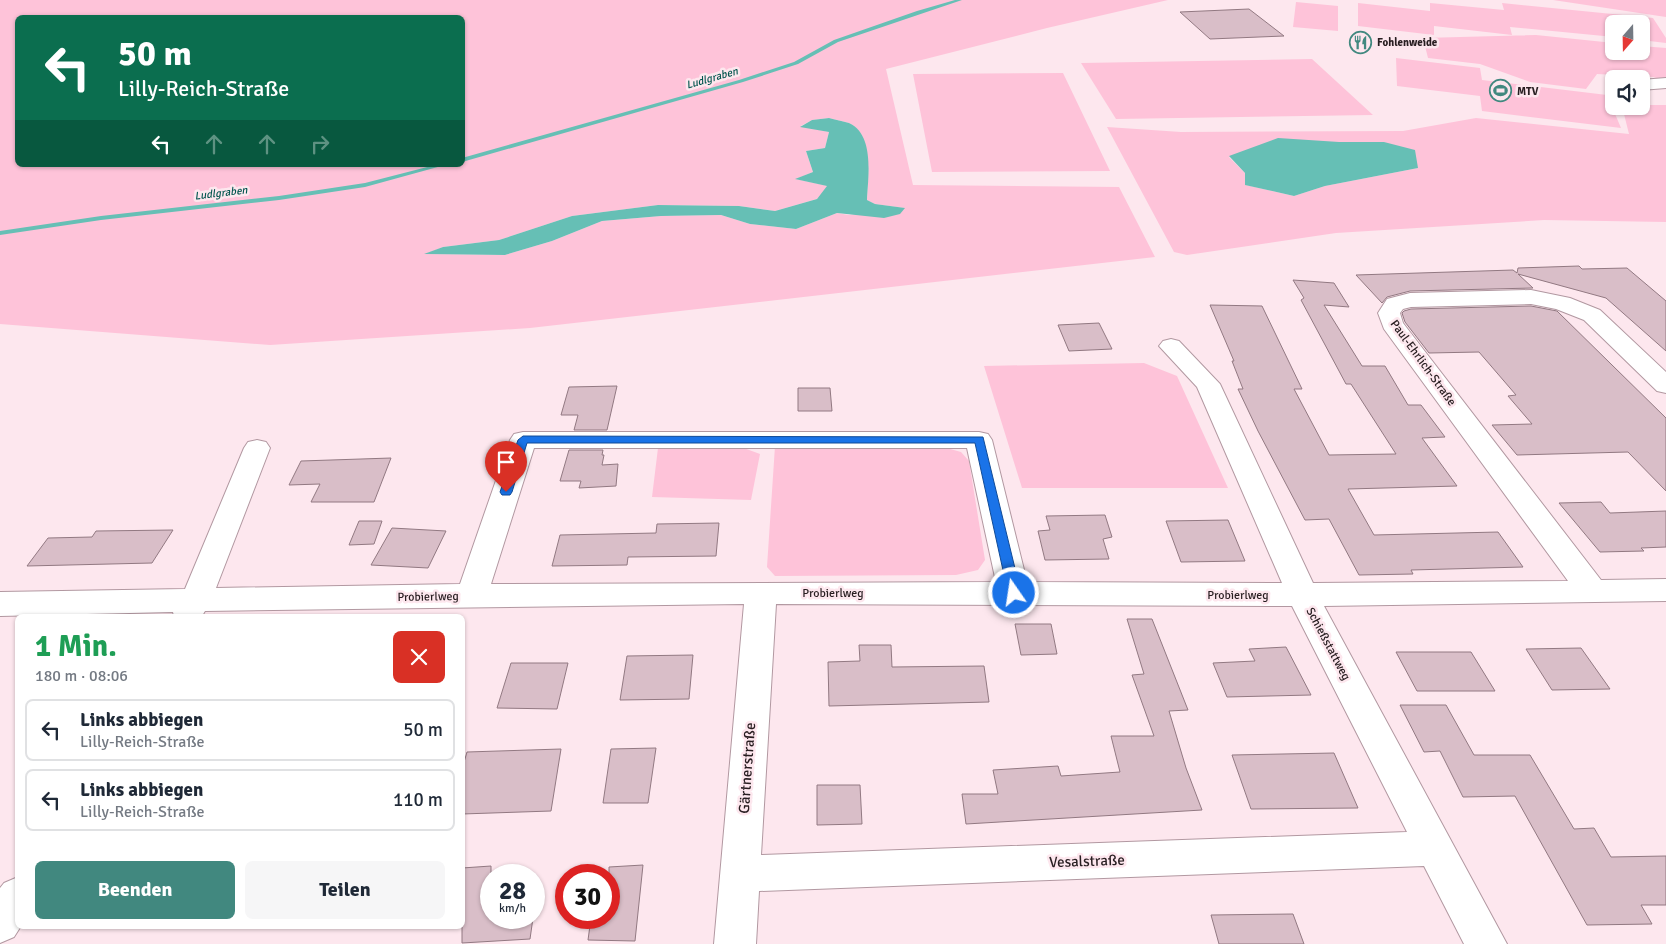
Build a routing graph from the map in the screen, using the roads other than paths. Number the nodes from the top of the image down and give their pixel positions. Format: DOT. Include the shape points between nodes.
graph roads {
  1 [pos="1666,83"];
  2 [pos="1650,84"];
  3 [pos="1171,346"];
  4 [pos="1654,363"];
  5 [pos="1666,386"];
  6 [pos="257,448"];
  7 [pos="1666,590"];
  8 [pos="1593,592"];
  9 [pos="761,593"];
  10 [pos="1014,593"];
  11 [pos="472,596"];
  12 [pos="1303,596"];
  13 [pos="0,604"];
  14 [pos="191,608"];
  15 [pos="1436,848"];
  16 [pos="739,874"];
  17 [pos="15,900"];
  18 [pos="0,923"];
  19 [pos="735,944"];
  20 [pos="1486,944"];
  1 -- 2 [label="street"];
  3 -- 12 [label="street, Schießstattweg" via="1208,384"];
  4 -- 5 [label="street, Paul-Ehrlich-Straße"];
  4 -- 8 [label="street, Paul-Ehrlich-Straße" via="1592,315 1562,303 1531,297 1410,300 1395,304 1389,313 1392,324"];
  6 -- 14 [label="street"];
  7 -- 8 [label="street, Probierlweg"];
  8 -- 12 [label="street, Probierlweg"];
  9 -- 10 [label="street, Probierlweg"];
  9 -- 11 [label="street, Probierlweg"];
  9 -- 16 [label="street, Gärtnerstraße"];
  10 -- 11 [label="street" via="979,440 523,440"];
  10 -- 12 [label="street, Probierlweg"];
  11 -- 14 [label="street, Probierlweg"];
  12 -- 15 [label="street, Schießstattweg"];
  13 -- 14 [label="street, Probierlweg"];
  15 -- 16 [label="street, Vesalstraße"];
  15 -- 20 [label="street, Schießstattweg"];
  16 -- 19 [label="street, Gärtnerstraße"];
  17 -- 18 [label="street"];
}
